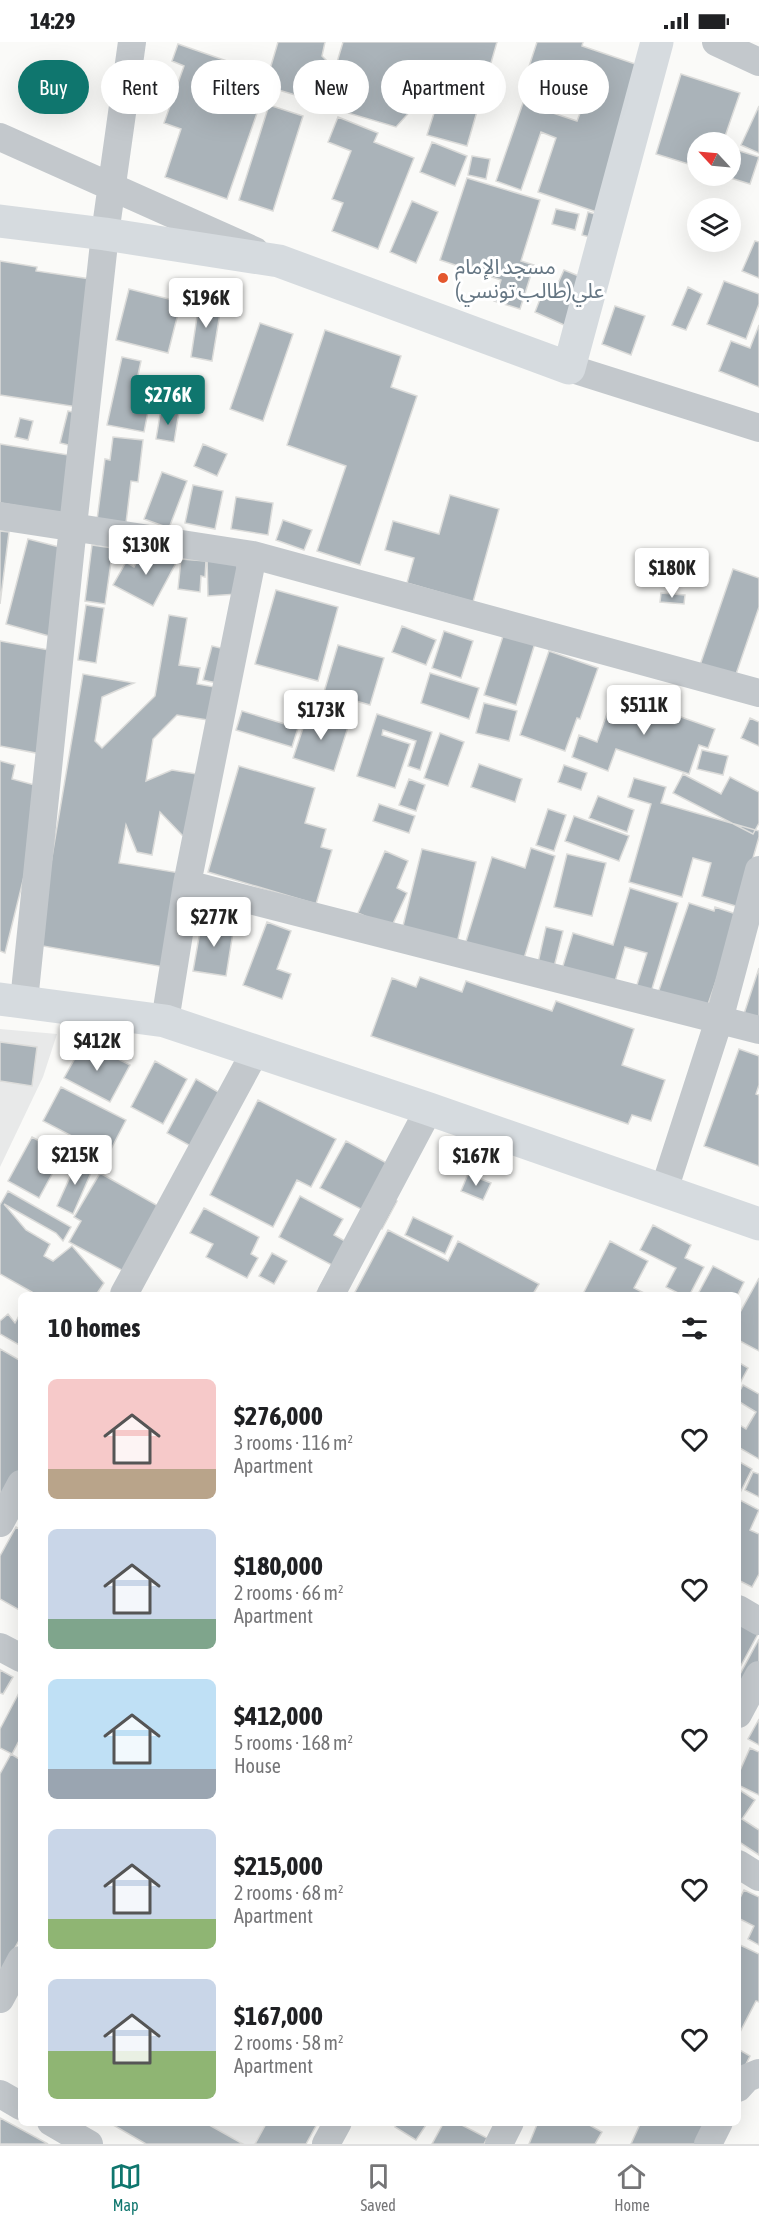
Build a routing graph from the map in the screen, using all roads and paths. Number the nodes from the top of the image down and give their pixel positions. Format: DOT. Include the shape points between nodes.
graph roads {
  1 [pos="132,42"];
  2 [pos="657,42"];
  3 [pos="716,42"];
  4 [pos="759,62"];
  5 [pos="0,136"];
  6 [pos="112,188"];
  7 [pos="0,221"];
  8 [pos="105,234"];
  9 [pos="279,261"];
  10 [pos="569,368"];
  11 [pos="759,428"];
  12 [pos="0,516"];
  13 [pos="73,526"];
  14 [pos="253,555"];
  15 [pos="759,693"];
  16 [pos="759,870"];
  17 [pos="188,884"];
  18 [pos="12,1000"];
  19 [pos="718,1020"];
  20 [pos="165,1021"];
  21 [pos="759,1030"];
  22 [pos="256,1050"];
  23 [pos="429,1109"];
  24 [pos="664,1190"];
  25 [pos="759,1224"];
  26 [pos="125,1292"];
  27 [pos="332,1292"];
  28 [pos="18,1490"];
  29 [pos="0,1523"];
  30 [pos="741,1611"];
  31 [pos="759,1621"];
  32 [pos="0,1647"];
  33 [pos="18,1656"];
  34 [pos="759,1675"];
  35 [pos="741,1708"];
  36 [pos="741,1866"];
  37 [pos="759,1876"];
  38 [pos="18,1966"];
  39 [pos="0,1999"];
  40 [pos="759,2073"];
  41 [pos="741,2085"];
  42 [pos="0,2094"];
  43 [pos="18,2104"];
  44 [pos="58,2126"];
  45 [pos="336,2126"];
  46 [pos="508,2126"];
  47 [pos="717,2126"];
  48 [pos="89,2144"];
  49 [pos="326,2144"];
  50 [pos="499,2144"];
  51 [pos="708,2144"];
  1 -- 6 [label="street"];
  2 -- 10 [label="street"];
  3 -- 4 [label="street"];
  5 -- 6 [label="street"];
  6 -- 8 [label="street"];
  6 -- 9 [label="street"];
  7 -- 8 [label="street"];
  8 -- 9 [label="street"];
  8 -- 13 [label="street"];
  9 -- 10 [label="street"];
  10 -- 11 [label="street"];
  12 -- 13 [label="street"];
  13 -- 14 [label="street"];
  13 -- 18 [label="street"];
  14 -- 15 [label="street"];
  14 -- 17 [label="street"];
  16 -- 19 [label="street"];
  17 -- 19 [label="street"];
  17 -- 20 [label="street"];
  18 -- 20 [label="street"];
  19 -- 21 [label="street"];
  19 -- 24 [label="street"];
  20 -- 22 [label="street"];
  22 -- 23 [label="street"];
  22 -- 26 [label="street"];
  23 -- 24 [label="street"];
  23 -- 27 [label="street"];
  24 -- 25 [label="street"];
  28 -- 29 [label="street"];
  30 -- 31 [label="street"];
  32 -- 33 [label="street"];
  34 -- 35 [label="street"];
  36 -- 37 [label="street"];
  38 -- 39 [label="street"];
  40 -- 41 [label="street"];
  42 -- 43 [label="street"];
  44 -- 48 [label="street"];
  45 -- 49 [label="street"];
  46 -- 50 [label="street"];
  47 -- 51 [label="street"];
}
